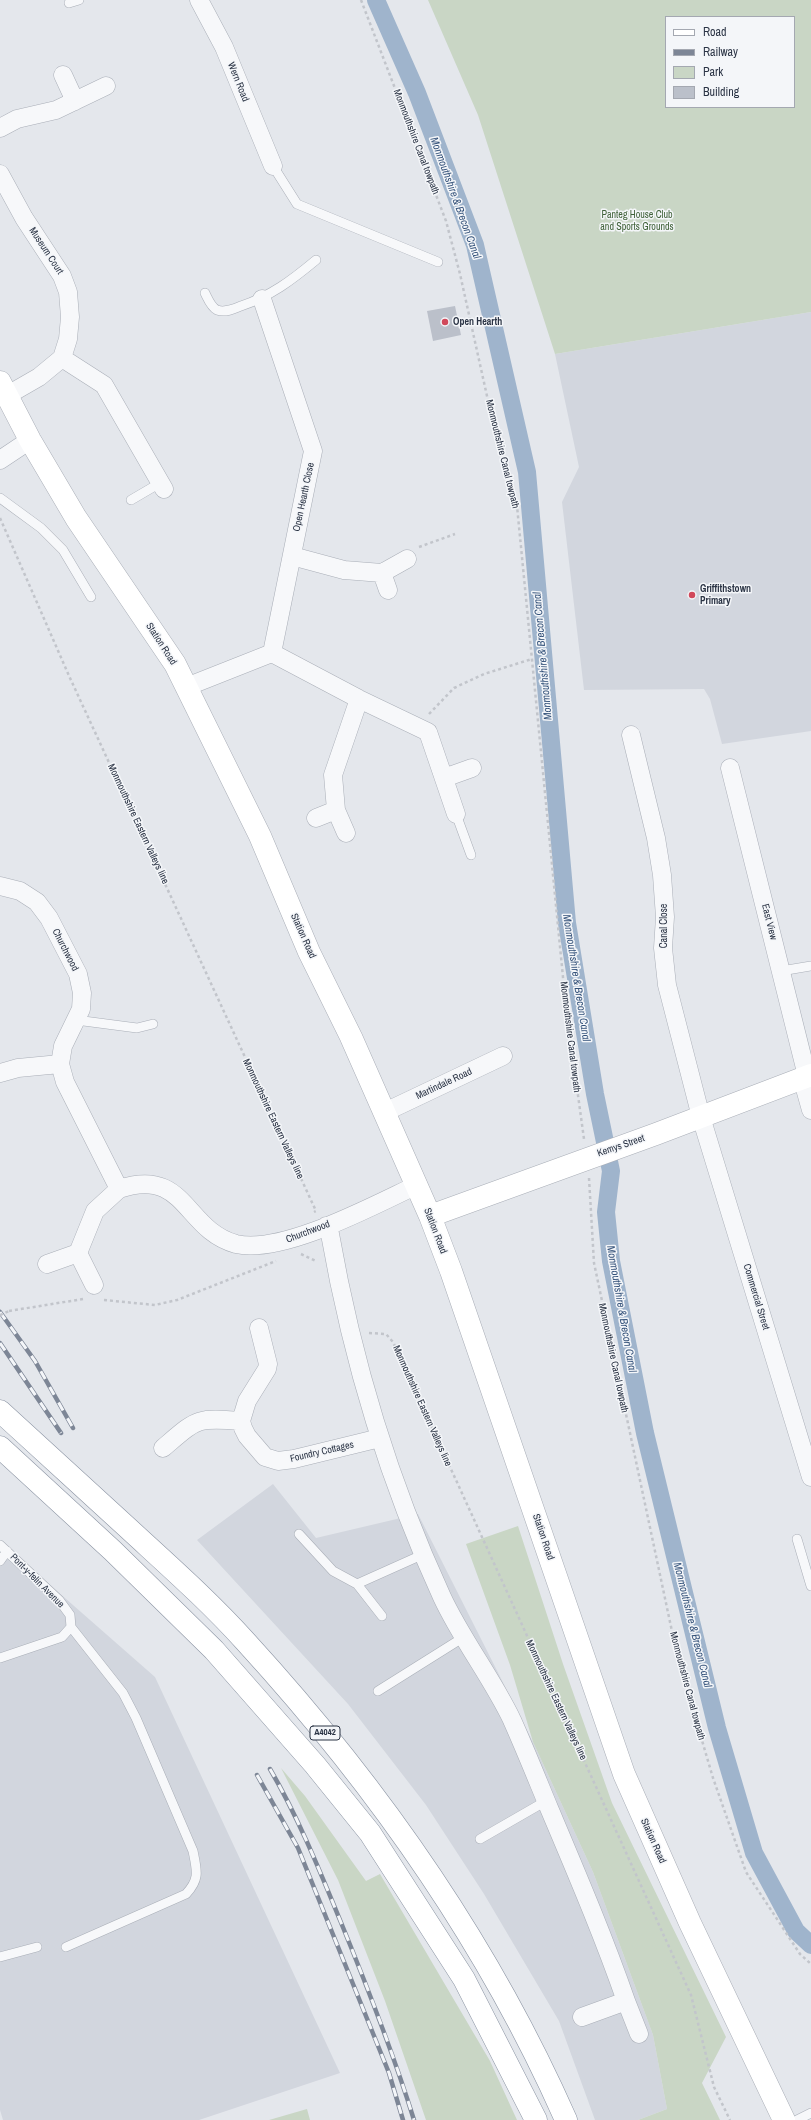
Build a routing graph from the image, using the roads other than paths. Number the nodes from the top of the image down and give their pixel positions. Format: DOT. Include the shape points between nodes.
graph roads {
  1 [pos="79,0"];
  2 [pos="199,0"];
  3 [pos="70,3"];
  4 [pos="63,74"];
  5 [pos="106,86"];
  6 [pos="76,101"];
  7 [pos="0,128"];
  8 [pos="273,166"];
  9 [pos="0,174"];
  10 [pos="316,260"];
  11 [pos="438,262"];
  12 [pos="205,293"];
  13 [pos="262,299"];
  14 [pos="62,358"];
  15 [pos="3,389"];
  16 [pos="30,440"];
  17 [pos="0,460"];
  18 [pos="162,486"];
  19 [pos="0,498"];
  20 [pos="131,500"];
  21 [pos="292,556"];
  22 [pos="407,559"];
  23 [pos="382,573"];
  24 [pos="388,590"];
  25 [pos="91,596"];
  26 [pos="272,653"];
  27 [pos="186,687"];
  28 [pos="359,699"];
  29 [pos="631,735"];
  30 [pos="472,768"];
  31 [pos="730,768"];
  32 [pos="444,778"];
  33 [pos="336,810"];
  34 [pos="456,814"];
  35 [pos="316,818"];
  36 [pos="346,833"];
  37 [pos="471,855"];
  38 [pos="0,886"];
  39 [pos="811,966"];
  40 [pos="781,971"];
  41 [pos="76,1020"];
  42 [pos="153,1024"];
  43 [pos="503,1056"];
  44 [pos="60,1064"];
  45 [pos="0,1073"];
  46 [pos="807,1077"];
  47 [pos="811,1110"];
  48 [pos="385,1112"];
  49 [pos="701,1117"];
  50 [pos="416,1185"];
  51 [pos="119,1189"];
  52 [pos="430,1216"];
  53 [pos="326,1226"];
  54 [pos="78,1253"];
  55 [pos="47,1264"];
  56 [pos="94,1294"];
  57 [pos="259,1328"];
  58 [pos="0,1411"];
  59 [pos="241,1421"];
  60 [pos="380,1438"];
  61 [pos="0,1447"];
  62 [pos="163,1448"];
  63 [pos="811,1477"];
  64 [pos="299,1534"];
  65 [pos="797,1538"];
  66 [pos="3,1548"];
  67 [pos="424,1554"];
  68 [pos="0,1561"];
  69 [pos="357,1584"];
  70 [pos="811,1586"];
  71 [pos="382,1616"];
  72 [pos="71,1627"];
  73 [pos="464,1637"];
  74 [pos="0,1658"];
  75 [pos="378,1691"];
  76 [pos="546,1801"];
  77 [pos="480,1839"];
  78 [pos="37,1947"];
  79 [pos="66,1947"];
  80 [pos="0,1957"];
  81 [pos="626,2000"];
  82 [pos="582,2016"];
  83 [pos="639,2034"];
  84 [pos="811,2113"];
  85 [pos="536,2120"];
  86 [pos="566,2120"];
  87 [pos="784,2120"];
  88 [pos="797,2120"];
  1 -- 3 [label="lane"];
  2 -- 8 [label="street, Wern Road" via="224,47"];
  4 -- 6 [label="street"];
  5 -- 6 [label="street"];
  6 -- 7 [label="street" via="56,110 17,119"];
  8 -- 11 [label="lane" via="297,204"];
  9 -- 14 [label="street, Museum Court" via="24,218 62,276 68,292 68,339"];
  10 -- 13 [label="lane" via="287,284"];
  12 -- 13 [label="lane" via="210,303 218,310 231,310"];
  13 -- 21 [label="street, Open Hearth Close" via="313,451"];
  14 -- 15 [label="street" via="39,377"];
  14 -- 18 [label="street" via="104,385"];
  15 -- 16 [label="main road, Station Road"];
  16 -- 17 [label="street"];
  16 -- 27 [label="main road, Station Road" via="76,518 175,664"];
  18 -- 20 [label="lane"];
  19 -- 25 [label="lane" via="41,528 63,550"];
  21 -- 23 [label="street" via="344,570"];
  21 -- 26 [label="street, Open Hearth Close"];
  22 -- 23 [label="street"];
  23 -- 24 [label="street"];
  26 -- 27 [label="street"];
  26 -- 28 [label="street"];
  27 -- 48 [label="main road, Station Road" via="260,836 309,952 352,1037"];
  28 -- 32 [label="street" via="428,732"];
  28 -- 33 [label="street" via="333,775"];
  29 -- 49 [label="street, Canal Close" via="656,838 662,875 665,917 663,948 667,985"];
  30 -- 32 [label="street"];
  31 -- 40 [label="street, East View"];
  32 -- 34 [label="street"];
  33 -- 35 [label="street"];
  33 -- 36 [label="street"];
  34 -- 37 [label="lane"];
  38 -- 41 [label="street, Churchwood" via="20,891 37,902 49,918 78,974 82,993 81,1009"];
  39 -- 40 [label="lane"];
  40 -- 46 [label="street, East View"];
  41 -- 42 [label="lane" via="138,1028"];
  41 -- 44 [label="street, Churchwood" via="62,1046"];
  43 -- 48 [label="street, Martindale Road"];
  44 -- 45 [label="street" via="18,1068"];
  44 -- 51 [label="street, Churchwood" via="65,1082"];
  46 -- 47 [label="street, East View"];
  46 -- 49 [label="main road, Kemys Street"];
  48 -- 50 [label="main road, Station Road"];
  49 -- 52 [label="main road, Kemys Street"];
  49 -- 63 [label="street, Commercial Street"];
  50 -- 52 [label="main road, Station Road"];
  50 -- 53 [label="street, Churchwood"];
  51 -- 53 [label="street, Churchwood" via="135,1183 157,1184 184,1202 202,1225 218,1236 237,1244 288,1247"];
  51 -- 54 [label="street, Churchwood" via="95,1211"];
  52 -- 87 [label="main road, Station Road" via="512,1445 624,1774 690,1923"];
  53 -- 60 [label="street" via="352,1338"];
  54 -- 55 [label="street"];
  54 -- 56 [label="street"];
  57 -- 59 [label="street" via="268,1364 247,1401"];
  58 -- 86 [label="main road, A4042" via="176,1572 244,1640 320,1727 425,1865 488,1966 550,2083"];
  59 -- 60 [label="street, Foundry Cottages" via="257,1449 265,1457 278,1460 321,1453"];
  59 -- 62 [label="street" via="214,1418 197,1421"];
  60 -- 67 [label="street" via="402,1502"];
  61 -- 85 [label="main road, A4042" via="113,1551 214,1650 370,1833 464,1979"];
  64 -- 69 [label="lane" via="333,1571"];
  65 -- 70 [label="lane"];
  66 -- 68 [label="lane, Pont-y-felin Avenue"];
  66 -- 72 [label="lane, Pont-y-felin Avenue" via="59,1600 70,1615"];
  67 -- 69 [label="lane"];
  67 -- 73 [label="street" via="443,1599"];
  69 -- 71 [label="lane"];
  72 -- 74 [label="lane" via="62,1637"];
  72 -- 79 [label="lane" via="123,1693 136,1718 192,1851 197,1872 194,1885 186,1894"];
  73 -- 75 [label="lane"];
  73 -- 76 [label="street" via="511,1719"];
  76 -- 77 [label="lane"];
  76 -- 81 [label="street" via="600,1928"];
  78 -- 80 [label="lane"];
  81 -- 82 [label="street"];
  81 -- 83 [label="street"];
  84 -- 88 [label="lane"];
}
